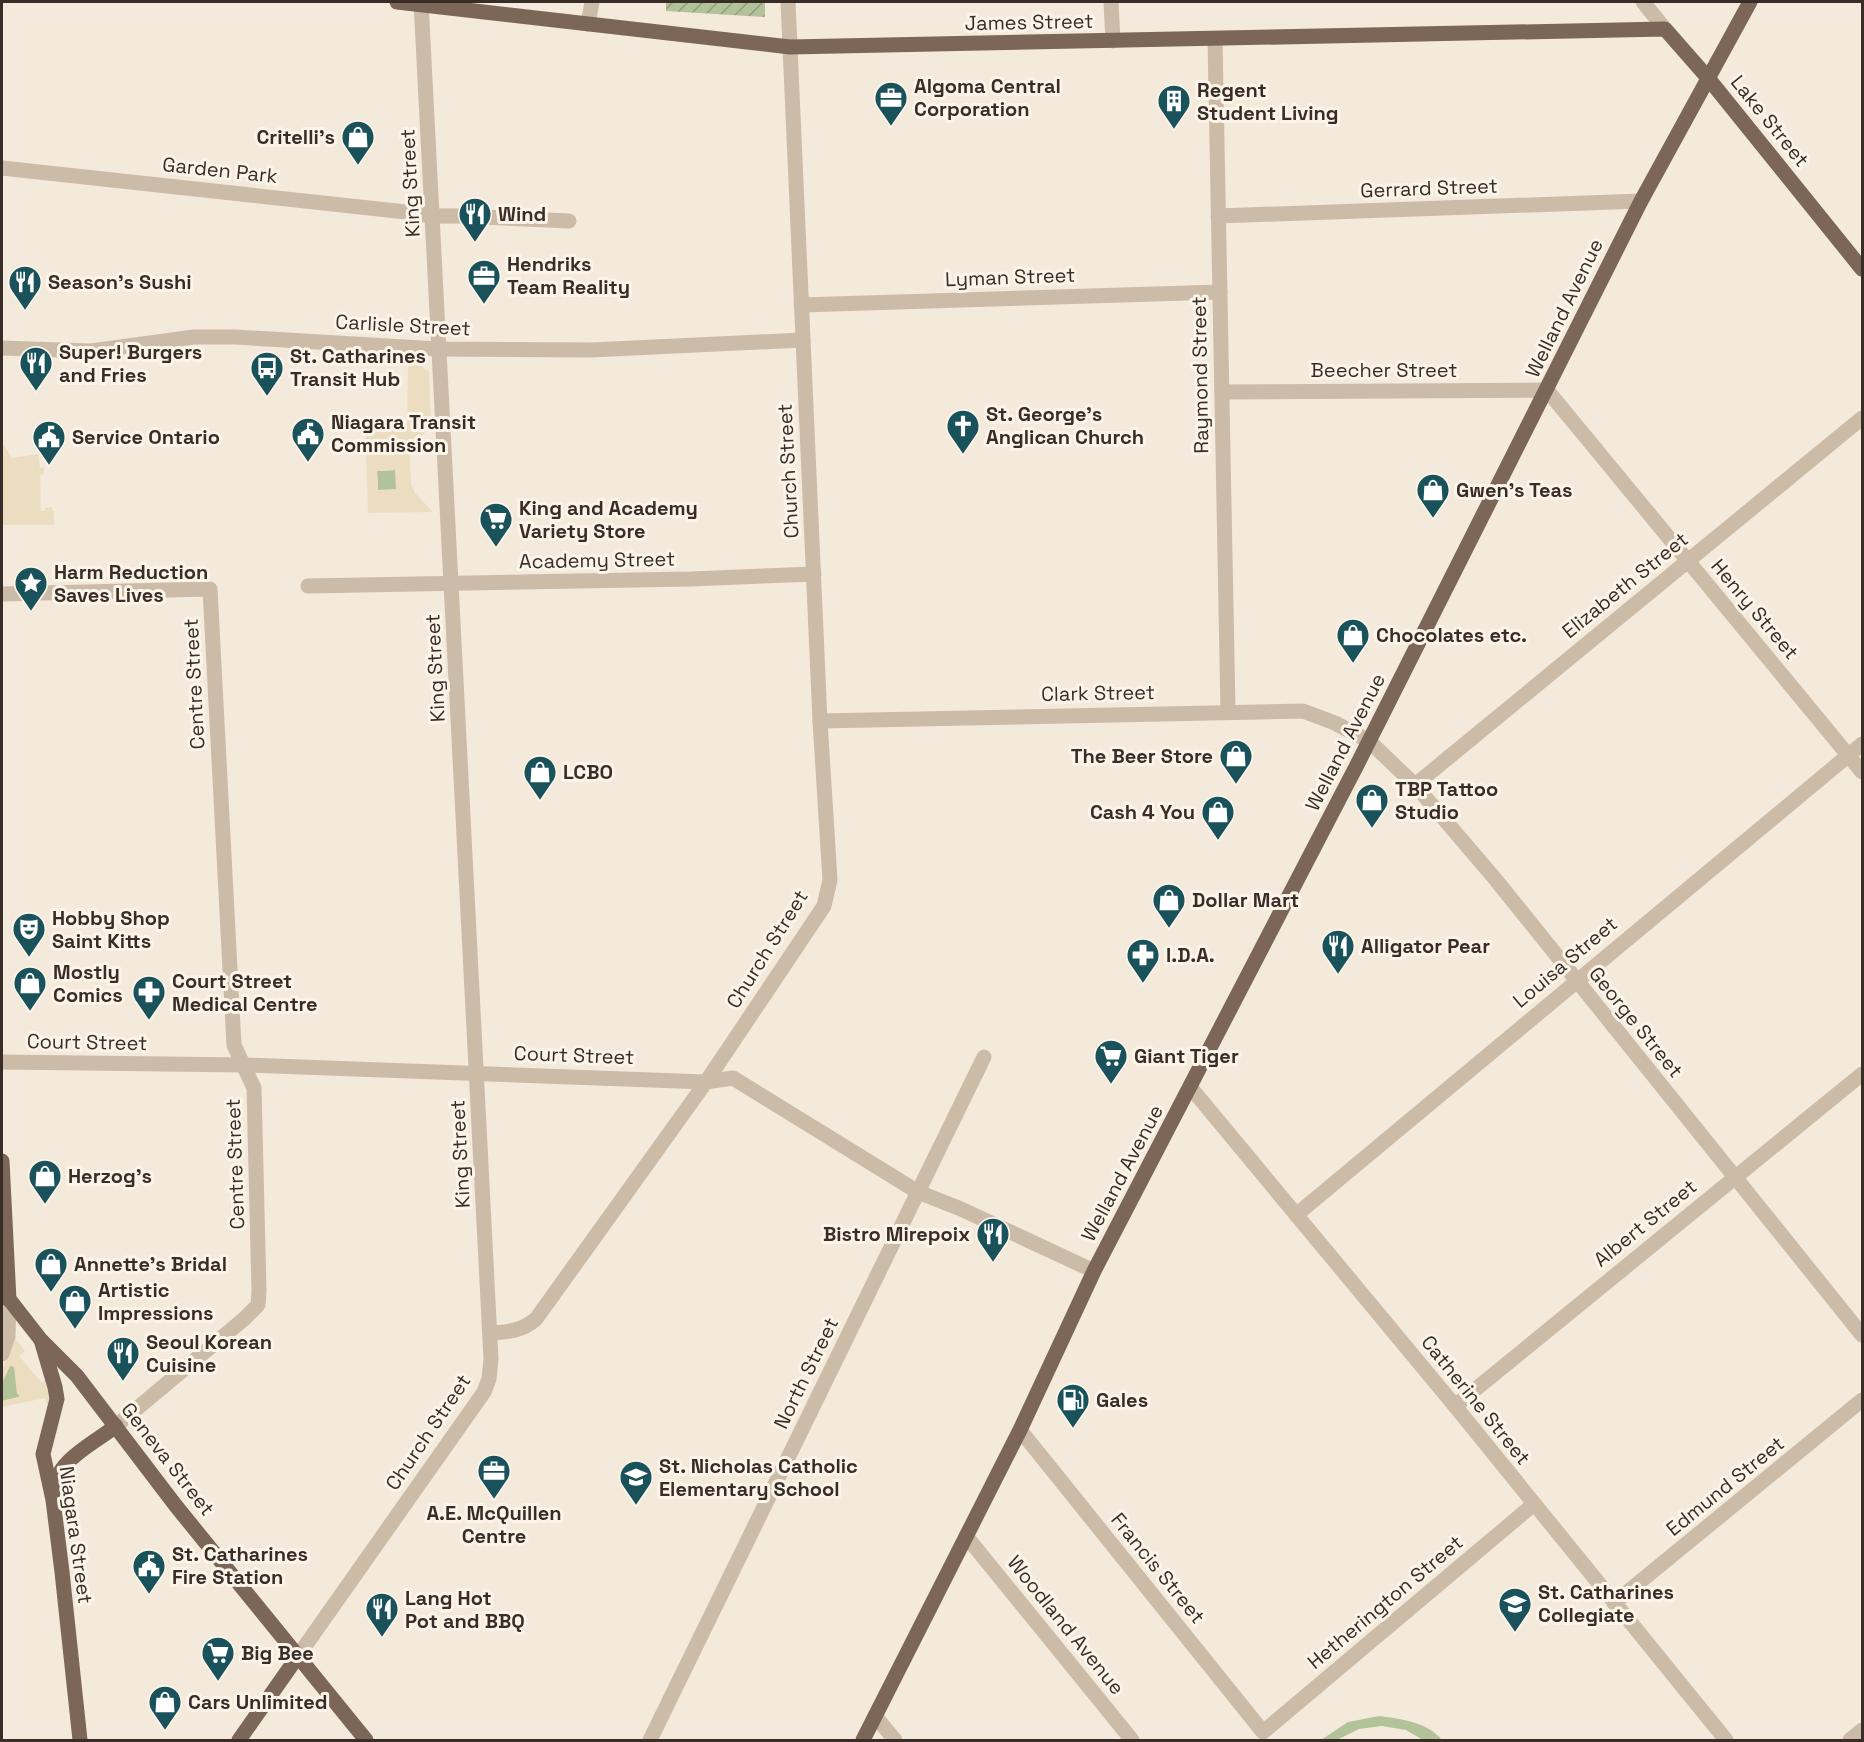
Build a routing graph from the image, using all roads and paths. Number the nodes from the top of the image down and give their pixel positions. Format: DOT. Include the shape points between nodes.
graph roads {
  1 [pos="397,2"];
  2 [pos="592,2"];
  3 [pos="788,2"];
  4 [pos="1111,2"];
  5 [pos="1643,2"];
  6 [pos="1750,2"];
  7 [pos="421,3"];
  8 [pos="588,24"];
  9 [pos="1665,29"];
  10 [pos="1215,39"];
  11 [pos="1113,41"];
  12 [pos="790,47"];
  13 [pos="1708,78"];
  14 [pos="2,168"];
  15 [pos="1641,201"];
  16 [pos="432,216"];
  17 [pos="1218,216"];
  18 [pos="569,221"];
  19 [pos="1863,269"];
  20 [pos="1220,292"];
  21 [pos="801,305"];
  22 [pos="802,340"];
  23 [pos="2,348"];
  24 [pos="438,350"];
  25 [pos="1547,390"];
  26 [pos="1222,392"];
  27 [pos="1863,418"];
  28 [pos="1688,561"];
  29 [pos="814,574"];
  30 [pos="451,583"];
  31 [pos="308,586"];
  32 [pos="2,594"];
  33 [pos="1228,711"];
  34 [pos="820,721"];
  35 [pos="1369,741"];
  36 [pos="1863,744"];
  37 [pos="1849,755"];
  38 [pos="1863,772"];
  39 [pos="1415,785"];
  40 [pos="1575,981"];
  41 [pos="984,1057"];
  42 [pos="2,1062"];
  43 [pos="245,1065"];
  44 [pos="477,1072"];
  45 [pos="1863,1074"];
  46 [pos="706,1082"];
  47 [pos="1191,1088"];
  48 [pos="2,1161"];
  49 [pos="1735,1177"];
  50 [pos="918,1192"];
  51 [pos="1296,1215"];
  52 [pos="1095,1271"];
  53 [pos="5,1295"];
  54 [pos="2,1320"];
  55 [pos="490,1333"];
  56 [pos="1863,1335"];
  57 [pos="41,1340"];
  58 [pos="2,1354"];
  59 [pos="1863,1401"];
  60 [pos="1455,1406"];
  61 [pos="116,1426"];
  62 [pos="1020,1430"];
  63 [pos="53,1500"];
  64 [pos="1534,1504"];
  65 [pos="966,1536"];
  66 [pos="1614,1604"];
  67 [pos="298,1656"];
  68 [pos="875,1716"];
  69 [pos="1863,1730"];
  70 [pos="1263,1732"];
  71 [pos="80,1740"];
  72 [pos="239,1740"];
  73 [pos="366,1740"];
  74 [pos="650,1740"];
  75 [pos="863,1740"];
  76 [pos="895,1740"];
  77 [pos="1132,1740"];
  78 [pos="1726,1740"];
  79 [pos="1850,1740"];
  1 -- 7 [label="main road, James Street"];
  2 -- 8 [label="street"];
  3 -- 12 [label="street, Church Street"];
  4 -- 11 [label="street"];
  5 -- 9 [label="street, Lake Street"];
  6 -- 13 [label="main road, Welland Avenue"];
  7 -- 8 [label="main road, James Street"];
  7 -- 16 [label="street, King Street"];
  8 -- 12 [label="main road, James Street"];
  9 -- 10 [label="main road, James Street"];
  9 -- 13 [label="main road, Lake Street"];
  10 -- 11 [label="main road, James Street"];
  10 -- 17 [label="street, Raymond Street"];
  11 -- 12 [label="main road, James Street"];
  12 -- 21 [label="street, Church Street"];
  13 -- 15 [label="main road, Welland Avenue"];
  13 -- 19 [label="main road, Lake Street"];
  14 -- 16 [label="street, Garden Park"];
  15 -- 17 [label="street, Gerrard Street"];
  15 -- 25 [label="main road, Welland Avenue"];
  16 -- 18 [label="street, Garden Park"];
  16 -- 24 [label="street, King Street"];
  17 -- 20 [label="street, Raymond Street"];
  20 -- 21 [label="street, Lyman Street"];
  20 -- 26 [label="street, Raymond Street"];
  21 -- 22 [label="street, Church Street"];
  22 -- 24 [label="street, Carlisle Street" via="591,350"];
  22 -- 29 [label="street, Church Street"];
  23 -- 24 [label="street, Carlisle Street" via="91,351 194,337 236,337"];
  24 -- 30 [label="street, King Street"];
  25 -- 26 [label="street, Beecher Street"];
  25 -- 28 [label="street, Henry Street"];
  25 -- 35 [label="main road, Welland Avenue"];
  26 -- 33 [label="street, Raymond Street"];
  27 -- 28 [label="street, Elizabeth Street"];
  28 -- 37 [label="street, Henry Street"];
  28 -- 39 [label="street, Elizabeth Street"];
  29 -- 30 [label="street, Academy Street"];
  29 -- 34 [label="street, Church Street"];
  30 -- 31 [label="street, Academy Street"];
  30 -- 44 [label="street, King Street"];
  32 -- 43 [label="street, Centre Street" via="210,589 234,1045"];
  33 -- 34 [label="street, Clark Street"];
  33 -- 35 [label="street, Clark Street" via="1303,711"];
  34 -- 46 [label="street, Church Street" via="830,880 824,906"];
  35 -- 39 [label="street, George Street"];
  35 -- 47 [label="main road, Welland Avenue"];
  36 -- 37 [label="street, Louisa Street"];
  37 -- 38 [label="street, Henry Street"];
  37 -- 40 [label="street, Louisa Street"];
  39 -- 40 [label="street, George Street"];
  40 -- 49 [label="street, George Street"];
  40 -- 51 [label="street, Louisa Street"];
  41 -- 50 [label="street, North Street"];
  42 -- 43 [label="street, Court Street"];
  43 -- 44 [label="street, Court Street"];
  43 -- 61 [label="street, Centre Street" via="254,1088 258,1305"];
  44 -- 46 [label="street, Court Street"];
  44 -- 55 [label="street, King Street"];
  45 -- 49 [label="street, Albert Street"];
  46 -- 50 [label="street, Court Street" via="733,1078"];
  46 -- 55 [label="street, Church Street" via="536,1319 513,1331"];
  47 -- 51 [label="street, Catherine Street"];
  47 -- 52 [label="main road, Welland Avenue"];
  48 -- 53 [label="main road"];
  49 -- 56 [label="street, George Street"];
  49 -- 60 [label="street, Albert Street"];
  50 -- 52 [label="street, Court Street"];
  50 -- 74 [label="street, North Street"];
  51 -- 60 [label="street, Catherine Street"];
  52 -- 62 [label="main road, Welland Avenue"];
  53 -- 54 [label="street"];
  53 -- 57 [label="main road, Geneva Street"];
  53 -- 58 [label="street" via="8,1335"];
  55 -- 67 [label="street, Church Street" via="489,1379 484,1392"];
  57 -- 61 [label="main road, Geneva Street" via="77,1376"];
  57 -- 63 [label="main road, Niagara Street" via="57,1399 43,1454"];
  59 -- 66 [label="street, Edmund Street"];
  60 -- 64 [label="street, Catherine Street"];
  61 -- 63 [label="main road" via="67,1462 53,1485"];
  61 -- 67 [label="main road, Geneva Street"];
  62 -- 65 [label="main road, Welland Avenue"];
  62 -- 70 [label="street, Francis Street"];
  63 -- 71 [label="main road, Niagara Street"];
  64 -- 66 [label="street, Catherine Street"];
  64 -- 70 [label="street, Hetherington Street"];
  65 -- 68 [label="main road, Welland Avenue"];
  65 -- 77 [label="street, Woodland Avenue"];
  66 -- 78 [label="street, Catherine Street"];
  67 -- 72 [label="main road, Church Street"];
  67 -- 73 [label="main road, Geneva Street"];
  68 -- 75 [label="main road, Welland Avenue"];
  68 -- 76 [label="street"];
  69 -- 79 [label="street"];
}
